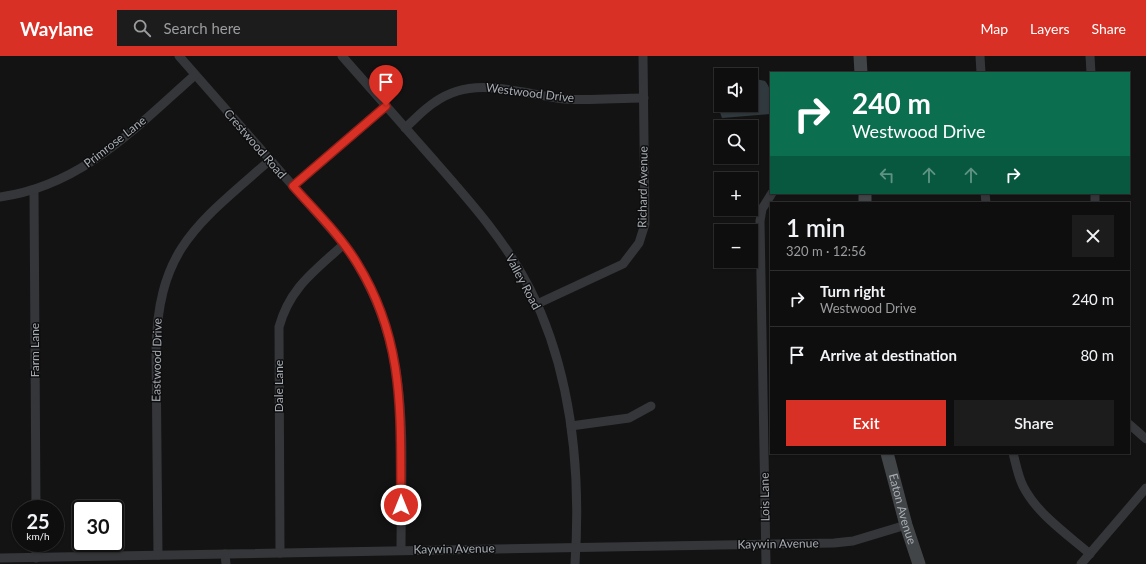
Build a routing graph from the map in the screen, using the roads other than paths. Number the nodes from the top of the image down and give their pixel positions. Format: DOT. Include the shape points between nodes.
graph roads {
  1 [pos="178,56"];
  2 [pos="342,56"];
  3 [pos="643,56"];
  4 [pos="860,56"];
  5 [pos="980,56"];
  6 [pos="1090,56"];
  7 [pos="861,72"];
  8 [pos="981,72"];
  9 [pos="1090,72"];
  10 [pos="195,75"];
  11 [pos="644,98"];
  12 [pos="386,106"];
  13 [pos="405,128"];
  14 [pos="270,160"];
  15 [pos="293,186"];
  16 [pos="34,191"];
  17 [pos="771,194"];
  18 [pos="0,197"];
  19 [pos="344,244"];
  20 [pos="537,304"];
  21 [pos="650,406"];
  22 [pos="1130,425"];
  23 [pos="571,426"];
  24 [pos="1146,439"];
  25 [pos="887,454"];
  26 [pos="1013,454"];
  27 [pos="1146,488"];
  28 [pos="36,500"];
  29 [pos="906,526"];
  30 [pos="766,544"];
  31 [pos="576,547"];
  32 [pos="401,550"];
  33 [pos="36,552"];
  34 [pos="280,553"];
  35 [pos="225,554"];
  36 [pos="1090,554"];
  37 [pos="158,555"];
  38 [pos="0,558"];
  39 [pos="36,558"];
  40 [pos="226,564"];
  41 [pos="575,564"];
  42 [pos="766,564"];
  43 [pos="919,564"];
  44 [pos="1081,564"];
  1 -- 10 [label="street, Crestwood Road"];
  2 -- 12 [label="street, Valley Road"];
  3 -- 11 [label="street, Richard Avenue"];
  4 -- 7 [label="street"];
  5 -- 8 [label="street"];
  6 -- 9 [label="street"];
  10 -- 14 [label="street, Crestwood Road"];
  10 -- 16 [label="street, Primrose Lane" via="103,155 65,178"];
  11 -- 13 [label="street, Westwood Drive" via="575,99 489,87 467,88 434,102"];
  11 -- 20 [label="street, Richard Avenue" via="645,224 639,243 623,264"];
  12 -- 13 [label="street, Valley Road"];
  12 -- 15 [label="street"];
  13 -- 20 [label="street, Valley Road" via="469,201 499,240"];
  14 -- 15 [label="street, Crestwood Road"];
  14 -- 37 [label="street, Eastwood Drive" via="195,228 176,257 162,291 156,329"];
  15 -- 19 [label="street, Crestwood Road"];
  16 -- 18 [label="street, Primrose Lane"];
  16 -- 28 [label="street, Farm Lane"];
  17 -- 30 [label="street, Lois Lane" via="762,209 760,221"];
  19 -- 32 [label="street, Crestwood Road" via="377,300 388,329 397,367 400,398"];
  19 -- 34 [label="street, Dale Lane" via="293,294 279,327"];
  20 -- 23 [label="street, Valley Road" via="563,382"];
  21 -- 23 [label="street" via="629,418"];
  22 -- 24 [label="street"];
  23 -- 31 [label="street, Valley Road"];
  25 -- 29 [label="street, Eaton Avenue"];
  26 -- 36 [label="street" via="1019,477 1032,501"];
  27 -- 36 [label="street"];
  29 -- 30 [label="street, Kaywin Avenue" via="844,542"];
  29 -- 43 [label="street, Eaton Avenue"];
  30 -- 31 [label="street, Kaywin Avenue"];
  30 -- 42 [label="street, Lois Lane"];
  31 -- 32 [label="street, Kaywin Avenue"];
  31 -- 41 [label="street, Valley Road"];
  32 -- 34 [label="street, Kaywin Avenue"];
  33 -- 39 [label="street"];
  34 -- 35 [label="street, Kaywin Avenue"];
  35 -- 37 [label="street, Kaywin Avenue"];
  35 -- 40 [label="street"];
  36 -- 44 [label="street"];
  37 -- 39 [label="street, Kaywin Avenue"];
  38 -- 39 [label="street, Kaywin Avenue"];
}
